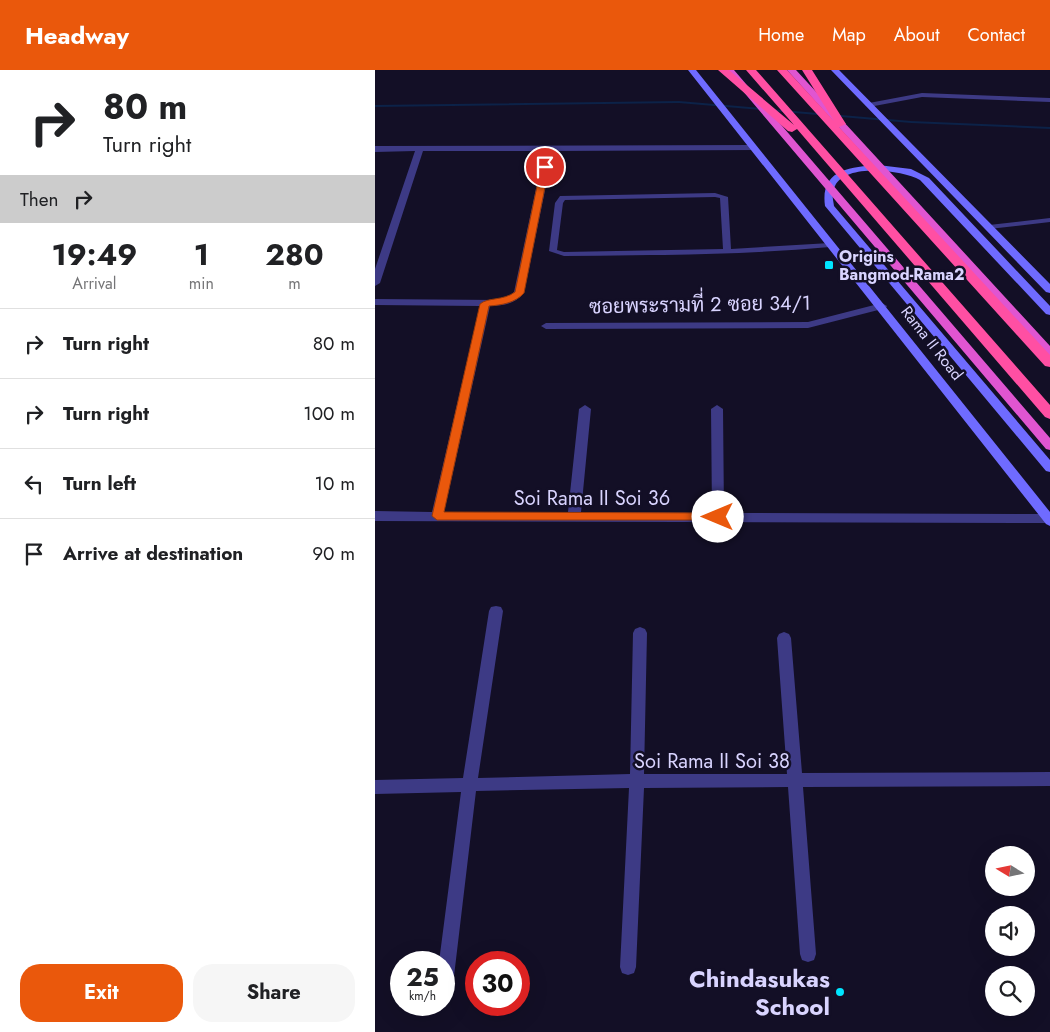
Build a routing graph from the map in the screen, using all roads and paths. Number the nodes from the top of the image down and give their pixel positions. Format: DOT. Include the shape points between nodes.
graph roads {
  1 [pos="692,70"];
  2 [pos="723,70"];
  3 [pos="729,70"];
  4 [pos="751,70"];
  5 [pos="782,70"];
  6 [pos="791,70"];
  7 [pos="807,70"];
  8 [pos="835,70"];
  9 [pos="1050,100"];
  10 [pos="871,108"];
  11 [pos="753,148"];
  12 [pos="375,149"];
  13 [pos="420,149"];
  14 [pos="549,149"];
  15 [pos="861,156"];
  16 [pos="831,163"];
  17 [pos="1050,220"];
  18 [pos="989,227"];
  19 [pos="830,245"];
  20 [pos="727,251"];
  21 [pos="375,283"];
  22 [pos="1050,290"];
  23 [pos="375,302"];
  24 [pos="485,304"];
  25 [pos="882,306"];
  26 [pos="1050,312"];
  27 [pos="546,326"];
  28 [pos="1050,353"];
  29 [pos="1050,364"];
  30 [pos="585,409"];
  31 [pos="717,409"];
  32 [pos="1050,414"];
  33 [pos="1050,446"];
  34 [pos="1050,468"];
  35 [pos="375,516"];
  36 [pos="437,516"];
  37 [pos="574,517"];
  38 [pos="718,517"];
  39 [pos="1049,520"];
  40 [pos="496,611"];
  41 [pos="640,633"];
  42 [pos="784,638"];
  43 [pos="1050,779"];
  44 [pos="637,781"];
  45 [pos="795,781"];
  46 [pos="469,786"];
  47 [pos="375,787"];
  48 [pos="449,951"];
  49 [pos="809,954"];
  50 [pos="628,967"];
  1 -- 11 [label="main road, Rama II Road"];
  2 -- 16 [label="highway"];
  3 -- 33 [label="highway, Rama II Road"];
  4 -- 16 [label="highway"];
  5 -- 15 [label="highway"];
  6 -- 28 [label="highway"];
  7 -- 15 [label="highway"];
  8 -- 10 [label="main road"];
  9 -- 10 [label="street" via="922,95"];
  10 -- 18 [label="main road"];
  11 -- 14 [label="street"];
  11 -- 19 [label="main road, Rama II Road"];
  12 -- 13 [label="street"];
  13 -- 14 [label="street"];
  13 -- 21 [label="street"];
  14 -- 24 [label="street" via="519,293 512,299"];
  15 -- 29 [label="highway"];
  16 -- 32 [label="highway"];
  17 -- 18 [label="lane"];
  18 -- 22 [label="main road"];
  19 -- 20 [label="lane"];
  19 -- 25 [label="main road, Rama II Road"];
  20 -- 20 [label="lane" via="557,253 553,248 559,203 563,198 722,196 725,199"];
  23 -- 24 [label="street"];
  24 -- 36 [label="street"];
  25 -- 27 [label="street, ซอยพระรามที่ 2 ซอย 34/1" via="808,325"];
  25 -- 39 [label="main road, Rama II Road"];
  26 -- 34 [label="main road" via="926,180 903,170 879,167 846,173 832,184 828,192 830,206"];
  30 -- 37 [label="street"];
  31 -- 38 [label="street"];
  35 -- 36 [label="street, Soi Rama II Soi 36"];
  36 -- 37 [label="street, Soi Rama II Soi 36"];
  37 -- 38 [label="street, Soi Rama II Soi 36"];
  38 -- 39 [label="street, Soi Rama II Soi 36"];
  40 -- 46 [label="street"];
  41 -- 44 [label="street"];
  42 -- 45 [label="street"];
  43 -- 45 [label="street, Soi Rama II Soi 38"];
  44 -- 45 [label="street, Soi Rama II Soi 38"];
  44 -- 46 [label="street, Soi Rama II Soi 38"];
  44 -- 50 [label="street"];
  45 -- 49 [label="street"];
  46 -- 47 [label="street, Soi Rama II Soi 38"];
  46 -- 48 [label="street"];
}
